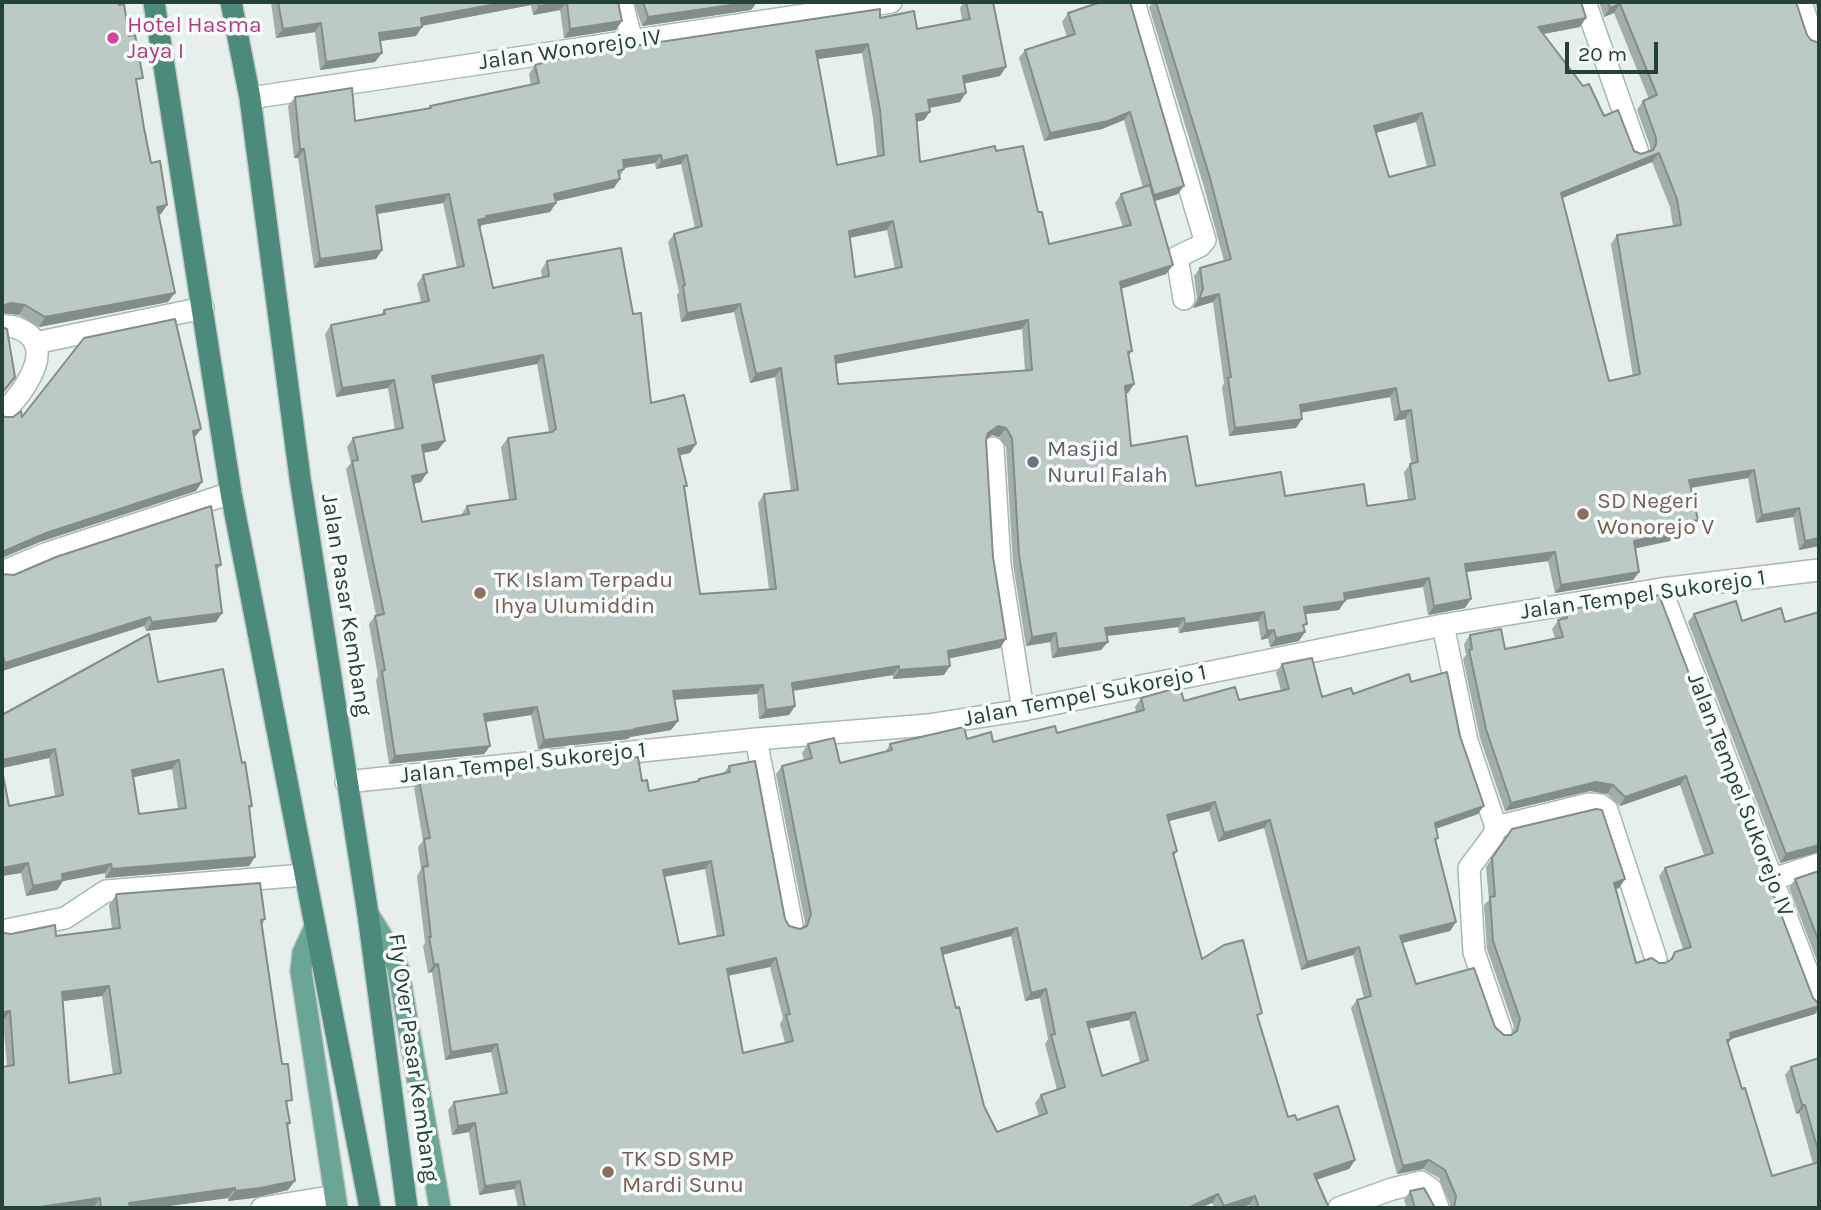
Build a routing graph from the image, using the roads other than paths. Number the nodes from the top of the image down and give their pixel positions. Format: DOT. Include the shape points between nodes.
graph roads {
  1 [pos="154,2"];
  2 [pos="231,2"];
  3 [pos="622,2"];
  4 [pos="891,2"];
  5 [pos="1134,2"];
  6 [pos="1585,2"];
  7 [pos="1801,2"];
  8 [pos="1813,39"];
  9 [pos="632,41"];
  10 [pos="250,98"];
  11 [pos="1637,150"];
  12 [pos="1184,299"];
  13 [pos="203,308"];
  14 [pos="2,327"];
  15 [pos="35,343"];
  16 [pos="2,414"];
  17 [pos="993,448"];
  18 [pos="231,493"];
  19 [pos="1819,570"];
  20 [pos="2,572"];
  21 [pos="1661,589"];
  22 [pos="1443,625"];
  23 [pos="1023,710"];
  24 [pos="756,739"];
  25 [pos="346,782"];
  26 [pos="1496,827"];
  27 [pos="1819,864"];
  28 [pos="305,875"];
  29 [pos="1773,879"];
  30 [pos="368,914"];
  31 [pos="792,925"];
  32 [pos="315,927"];
  33 [pos="2,931"];
  34 [pos="1656,959"];
  35 [pos="1819,1002"];
  36 [pos="1501,1031"];
  37 [pos="336,1202"];
  38 [pos="262,1208"];
  39 [pos="370,1208"];
  40 [pos="407,1208"];
  41 [pos="440,1208"];
  42 [pos="1339,1208"];
  43 [pos="1438,1208"];
  1 -- 13 [label="highway"];
  2 -- 10 [label="highway, Jalan Pasar Kembang"];
  3 -- 9 [label="street"];
  4 -- 9 [label="street, Jalan Wonorejo IV"];
  5 -- 12 [label="street" via="1205,240 1177,257"];
  6 -- 11 [label="street"];
  7 -- 8 [label="street"];
  9 -- 10 [label="street, Jalan Wonorejo IV"];
  10 -- 25 [label="highway, Jalan Pasar Kembang"];
  13 -- 15 [label="street"];
  13 -- 18 [label="highway"];
  14 -- 15 [label="street" via="18,329"];
  15 -- 16 [label="street" via="38,358 34,371"];
  17 -- 23 [label="street" via="1000,565"];
  18 -- 20 [label="street"];
  18 -- 28 [label="highway"];
  19 -- 21 [label="street, Jalan Tempel Sukorejo 1"];
  21 -- 22 [label="street, Jalan Tempel Sukorejo 1"];
  21 -- 29 [label="street, Jalan Tempel Sukorejo IV"];
  22 -- 23 [label="street, Jalan Tempel Sukorejo 1"];
  22 -- 26 [label="street" via="1467,741"];
  23 -- 24 [label="street, Jalan Tempel Sukorejo 1" via="928,725"];
  24 -- 25 [label="street, Jalan Tempel Sukorejo 1"];
  24 -- 31 [label="street"];
  25 -- 30 [label="highway, Jalan Pasar Kembang"];
  26 -- 34 [label="street" via="1589,804 1607,810"];
  26 -- 36 [label="street" via="1469,868 1474,952"];
  27 -- 29 [label="street"];
  28 -- 32 [label="highway"];
  28 -- 33 [label="street" via="106,891 65,918"];
  29 -- 35 [label="street, Jalan Tempel Sukorejo IV"];
  30 -- 40 [label="highway, Fly Over Pasar Kembang"];
  30 -- 41 [label="main road, Jalan Pasar Kembang" via="398,968"];
  32 -- 37 [label="main road" via="303,953 301,971"];
  32 -- 39 [label="highway"];
  37 -- 38 [label="street"];
  42 -- 43 [label="street" via="1422,1182"];
}
